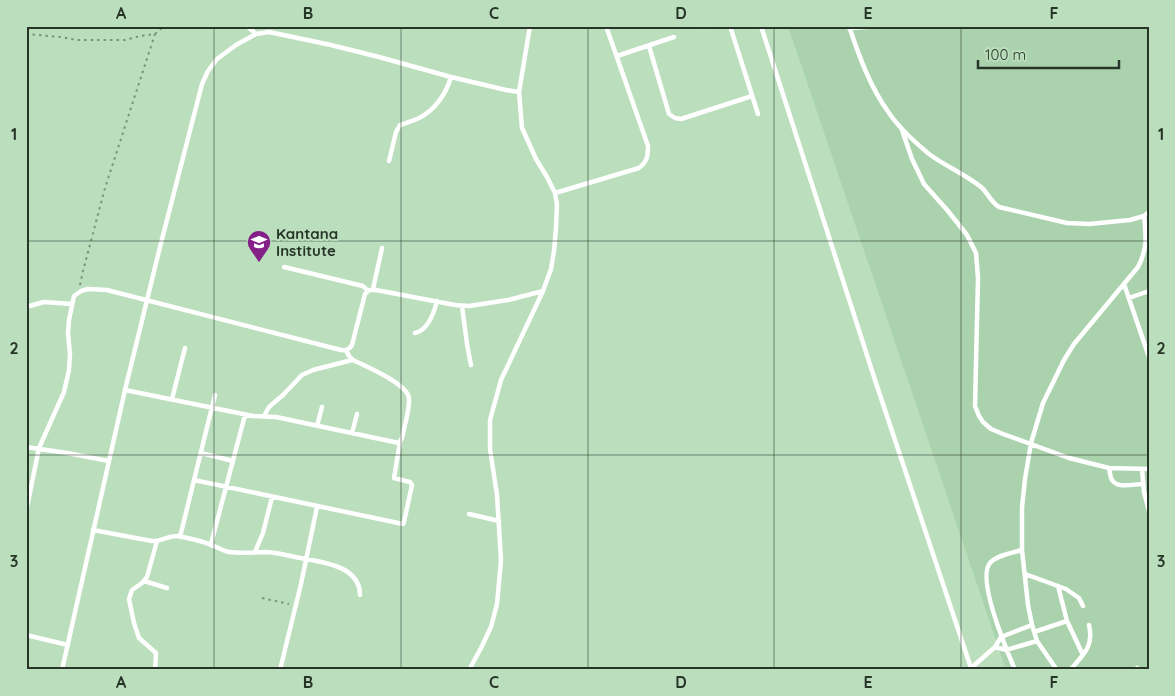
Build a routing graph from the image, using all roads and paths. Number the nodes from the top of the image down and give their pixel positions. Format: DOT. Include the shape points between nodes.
graph roads {
  1 [pos="164,26"];
  2 [pos="247,26"];
  3 [pos="273,26"];
  4 [pos="526,26"];
  5 [pos="530,26"];
  6 [pos="606,26"];
  7 [pos="730,26"];
  8 [pos="761,26"];
  9 [pos="883,26"];
  10 [pos="849,27"];
  11 [pos="269,32"];
  12 [pos="26,34"];
  13 [pos="156,34"];
  14 [pos="256,34"];
  15 [pos="674,37"];
  16 [pos="649,46"];
  17 [pos="617,56"];
  18 [pos="451,77"];
  19 [pos="518,92"];
  20 [pos="752,96"];
  21 [pos="758,114"];
  22 [pos="902,130"];
  23 [pos="389,161"];
  24 [pos="555,193"];
  25 [pos="1149,212"];
  26 [pos="1144,216"];
  27 [pos="382,248"];
  28 [pos="284,267"];
  29 [pos="1124,284"];
  30 [pos="373,289"];
  31 [pos="81,291"];
  32 [pos="368,291"];
  33 [pos="543,291"];
  34 [pos="1149,291"];
  35 [pos="1129,298"];
  36 [pos="147,301"];
  37 [pos="437,302"];
  38 [pos="72,304"];
  39 [pos="462,306"];
  40 [pos="26,307"];
  41 [pos="415,333"];
  42 [pos="185,348"];
  43 [pos="346,350"];
  44 [pos="1149,357"];
  45 [pos="353,360"];
  46 [pos="471,365"];
  47 [pos="125,390"];
  48 [pos="215,395"];
  49 [pos="172,399"];
  50 [pos="322,406"];
  51 [pos="212,408"];
  52 [pos="245,414"];
  53 [pos="357,414"];
  54 [pos="264,416"];
  55 [pos="317,426"];
  56 [pos="352,433"];
  57 [pos="400,442"];
  58 [pos="1031,443"];
  59 [pos="26,447"];
  60 [pos="39,448"];
  61 [pos="200,453"];
  62 [pos="109,461"];
  63 [pos="233,461"];
  64 [pos="1109,468"];
  65 [pos="1142,469"];
  66 [pos="1149,469"];
  67 [pos="194,480"];
  68 [pos="1143,484"];
  69 [pos="226,486"];
  70 [pos="272,497"];
  71 [pos="317,507"];
  72 [pos="1149,510"];
  73 [pos="26,512"];
  74 [pos="469,514"];
  75 [pos="499,521"];
  76 [pos="94,530"];
  77 [pos="180,537"];
  78 [pos="157,541"];
  79 [pos="211,544"];
  80 [pos="1022,550"];
  81 [pos="255,552"];
  82 [pos="306,559"];
  83 [pos="1025,574"];
  84 [pos="144,581"];
  85 [pos="1058,586"];
  86 [pos="167,588"];
  87 [pos="360,595"];
  88 [pos="262,598"];
  89 [pos="296,605"];
  90 [pos="1083,606"];
  91 [pos="1067,621"];
  92 [pos="1032,625"];
  93 [pos="1089,625"];
  94 [pos="1034,632"];
  95 [pos="28,636"];
  96 [pos="1001,637"];
  97 [pos="1037,641"];
  98 [pos="68,645"];
  99 [pos="995,647"];
  100 [pos="1006,650"];
  101 [pos="1083,656"];
  102 [pos="970,669"];
  103 [pos="62,670"];
  104 [pos="155,670"];
  105 [pos="280,670"];
  106 [pos="469,670"];
  107 [pos="1015,670"];
  108 [pos="1057,670"];
  109 [pos="1070,670"];
  1 -- 13 [label="path"];
  2 -- 14 [label="lane"];
  3 -- 11 [label="lane"];
  4 -- 5 [label="lane"];
  5 -- 19 [label="lane"];
  6 -- 17 [label="lane"];
  7 -- 20 [label="lane"];
  8 -- 102 [label="lane"];
  9 -- 10 [label="lane"];
  10 -- 22 [label="lane" via="874,89"];
  11 -- 14 [label="lane"];
  11 -- 18 [label="lane"];
  12 -- 13 [label="path" via="77,40 125,40"];
  13 -- 31 [label="path" via="105,188 81,279"];
  14 -- 36 [label="lane" via="216,59 202,84"];
  15 -- 16 [label="lane"];
  16 -- 17 [label="lane"];
  16 -- 20 [label="lane" via="668,114 675,118 681,119"];
  17 -- 24 [label="lane" via="648,146 645,163 639,168"];
  18 -- 19 [label="lane"];
  18 -- 23 [label="lane" via="441,99 430,111 400,125"];
  19 -- 24 [label="lane" via="522,128"];
  20 -- 21 [label="lane"];
  22 -- 26 [label="lane" via="930,154 981,187 999,207 1067,223 1096,224"];
  22 -- 58 [label="lane" via="924,184 968,235 976,254 976,406 979,416 991,429"];
  24 -- 33 [label="lane" via="554,251"];
  25 -- 26 [label="lane"];
  26 -- 29 [label="lane" via="1144,257"];
  27 -- 30 [label="lane"];
  28 -- 32 [label="lane" via="364,286"];
  29 -- 35 [label="lane"];
  29 -- 58 [label="lane" via="1064,360 1043,404"];
  30 -- 32 [label="lane"];
  30 -- 37 [label="lane"];
  31 -- 36 [label="lane" via="107,290"];
  31 -- 38 [label="lane" via="74,296"];
  32 -- 43 [label="lane" via="352,345"];
  33 -- 39 [label="lane"];
  33 -- 75 [label="lane" via="502,380 490,420 490,449"];
  34 -- 35 [label="lane"];
  35 -- 44 [label="lane"];
  36 -- 43 [label="lane"];
  36 -- 47 [label="lane"];
  37 -- 39 [label="lane"];
  37 -- 41 [label="lane" via="431,318 420,332"];
  38 -- 40 [label="lane" via="44,302"];
  38 -- 60 [label="lane" via="68,333 69,370 64,392"];
  39 -- 46 [label="lane"];
  42 -- 49 [label="lane"];
  43 -- 45 [label="lane"];
  45 -- 54 [label="lane" via="302,375"];
  45 -- 57 [label="lane" via="390,379 408,394"];
  47 -- 49 [label="lane"];
  47 -- 62 [label="lane"];
  48 -- 51 [label="lane"];
  49 -- 51 [label="lane"];
  50 -- 55 [label="lane"];
  51 -- 52 [label="lane"];
  51 -- 61 [label="lane"];
  52 -- 54 [label="lane"];
  52 -- 63 [label="lane"];
  53 -- 56 [label="lane"];
  54 -- 55 [label="lane"];
  55 -- 56 [label="lane"];
  56 -- 57 [label="lane"];
  57 -- 71 [label="lane" via="394,478 412,485 404,524"];
  58 -- 64 [label="lane" via="1069,458"];
  58 -- 80 [label="lane" via="1022,507"];
  59 -- 60 [label="lane"];
  60 -- 62 [label="lane"];
  60 -- 73 [label="lane"];
  61 -- 63 [label="lane"];
  61 -- 67 [label="lane"];
  62 -- 76 [label="lane"];
  63 -- 69 [label="lane"];
  64 -- 65 [label="lane"];
  64 -- 68 [label="lane" via="1112,482 1116,484"];
  65 -- 66 [label="lane"];
  65 -- 68 [label="lane"];
  67 -- 69 [label="lane"];
  67 -- 77 [label="lane"];
  68 -- 72 [label="lane"];
  69 -- 70 [label="lane"];
  69 -- 79 [label="lane"];
  70 -- 71 [label="lane"];
  70 -- 81 [label="lane"];
  71 -- 82 [label="lane"];
  74 -- 75 [label="lane"];
  75 -- 106 [label="lane" via="501,560 497,604 491,627"];
  76 -- 78 [label="lane"];
  76 -- 98 [label="lane"];
  77 -- 78 [label="lane"];
  77 -- 79 [label="lane"];
  78 -- 84 [label="lane"];
  79 -- 81 [label="lane" via="230,552"];
  80 -- 83 [label="lane"];
  80 -- 96 [label="lane" via="998,557 991,562 986,575"];
  81 -- 82 [label="lane"];
  82 -- 87 [label="lane" via="331,564 348,572 359,584"];
  82 -- 89 [label="lane"];
  83 -- 85 [label="lane"];
  83 -- 92 [label="lane"];
  84 -- 86 [label="lane"];
  84 -- 104 [label="lane" via="132,590 129,599 139,638 156,653"];
  85 -- 90 [label="lane" via="1079,598"];
  85 -- 91 [label="lane"];
  88 -- 89 [label="path"];
  89 -- 105 [label="lane"];
  91 -- 94 [label="lane"];
  91 -- 101 [label="lane"];
  92 -- 94 [label="lane"];
  92 -- 96 [label="lane"];
  93 -- 101 [label="lane" via="1090,643"];
  94 -- 97 [label="lane"];
  95 -- 98 [label="lane"];
  96 -- 99 [label="lane"];
  96 -- 100 [label="lane"];
  97 -- 100 [label="lane"];
  97 -- 108 [label="lane"];
  98 -- 103 [label="lane"];
  99 -- 100 [label="lane"];
  99 -- 102 [label="lane"];
  100 -- 107 [label="lane"];
  101 -- 109 [label="lane"];
}
